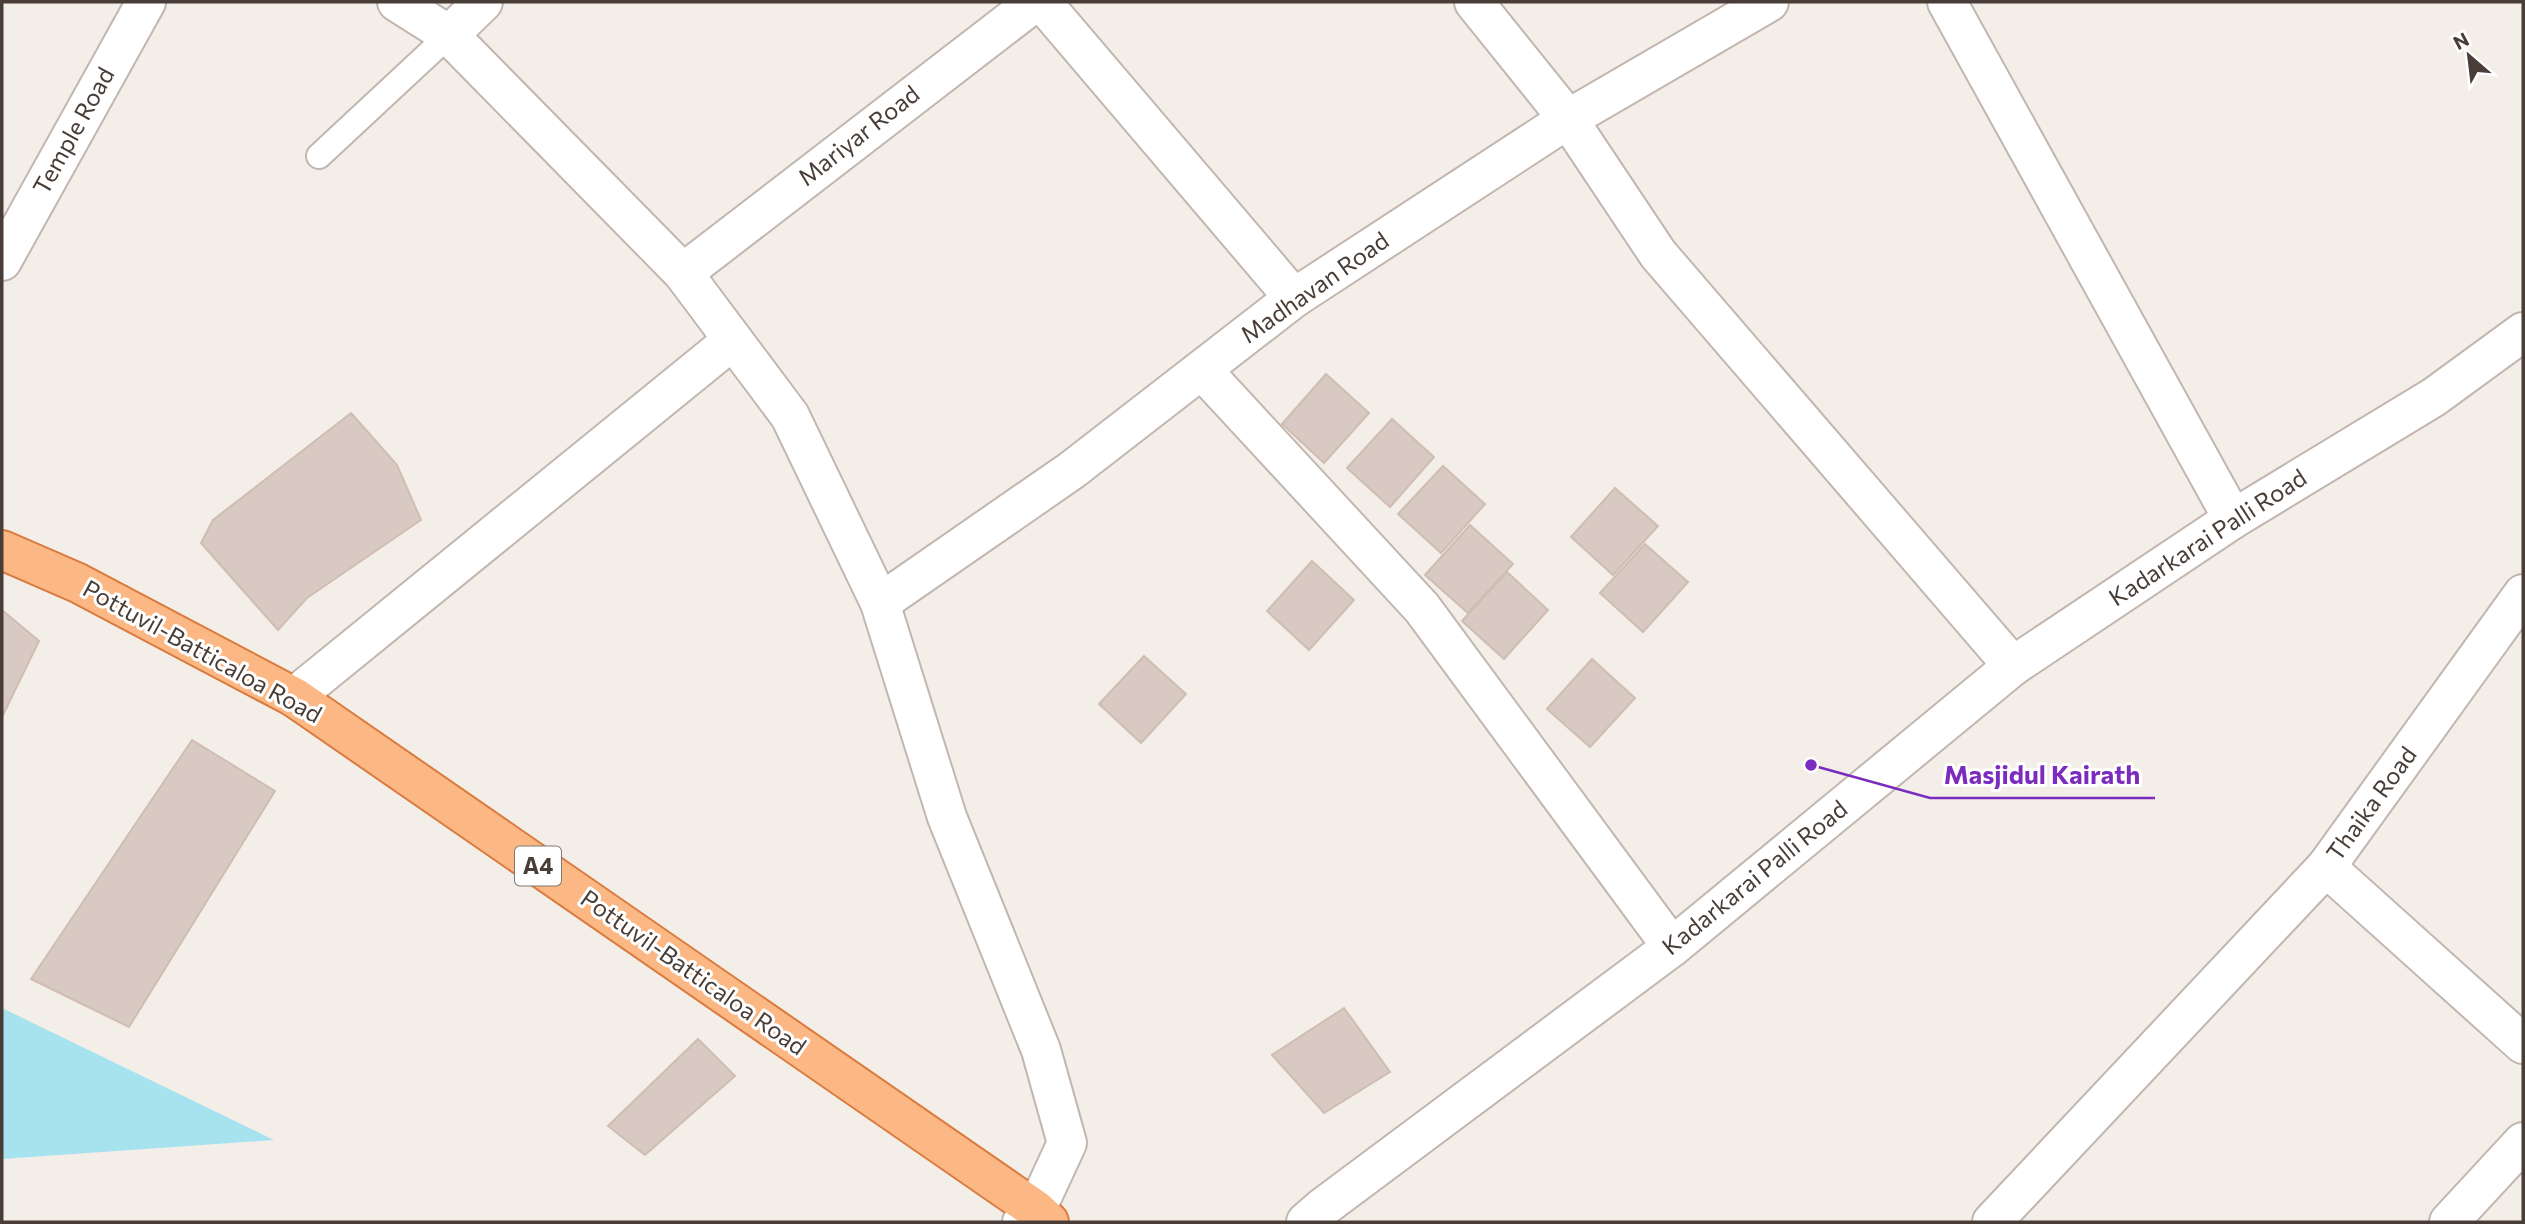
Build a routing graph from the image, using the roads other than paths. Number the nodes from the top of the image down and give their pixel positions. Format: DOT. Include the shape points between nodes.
graph roads {
  1 [pos="146,2"];
  2 [pos="397,2"];
  3 [pos="483,2"];
  4 [pos="1035,2"];
  5 [pos="1042,2"];
  6 [pos="1475,2"];
  7 [pos="1769,2"];
  8 [pos="1947,2"];
  9 [pos="449,35"];
  10 [pos="1568,119"];
  11 [pos="319,156"];
  12 [pos="2,261"];
  13 [pos="683,273"];
  14 [pos="1294,298"];
  15 [pos="2523,332"];
  16 [pos="733,340"];
  17 [pos="1202,370"];
  18 [pos="2233,519"];
  19 [pos="2,550"];
  20 [pos="2523,594"];
  21 [pos="880,603"];
  22 [pos="2013,667"];
  23 [pos="294,697"];
  24 [pos="2326,867"];
  25 [pos="1672,947"];
  26 [pos="2523,1044"];
  27 [pos="2523,1142"];
  28 [pos="1036,1218"];
  29 [pos="1306,1222"];
  30 [pos="1992,1222"];
  31 [pos="2449,1222"];
  1 -- 12 [label="street, Temple Road"];
  2 -- 9 [label="street"];
  3 -- 9 [label="street"];
  4 -- 13 [label="street, Mariyar Road"];
  5 -- 14 [label="street"];
  6 -- 10 [label="street"];
  7 -- 10 [label="street, Madhavan Road"];
  8 -- 18 [label="street"];
  9 -- 11 [label="lane"];
  9 -- 13 [label="street"];
  10 -- 14 [label="street, Madhavan Road"];
  10 -- 22 [label="street" via="1658,254"];
  13 -- 16 [label="street"];
  14 -- 17 [label="street, Madhavan Road"];
  15 -- 18 [label="street, Kadarkarai Palli Road" via="2434,397"];
  16 -- 21 [label="street" via="790,416"];
  16 -- 23 [label="street"];
  17 -- 21 [label="street, Madhavan Road" via="1072,470"];
  17 -- 25 [label="street" via="1422,608"];
  18 -- 22 [label="street, Kadarkarai Palli Road"];
  19 -- 23 [label="highway, Pottuvil-Batticaloa Road / A4" via="78,583"];
  20 -- 24 [label="street, Thaika Road"];
  21 -- 28 [label="street" via="947,817 1041,1050 1067,1143"];
  22 -- 25 [label="street, Kadarkarai Palli Road"];
  23 -- 28 [label="highway, Pottuvil-Batticaloa Road / A4"];
  24 -- 26 [label="street, Thaika Road"];
  24 -- 30 [label="street"];
  25 -- 29 [label="street, Kadarkarai Palli Road"];
  27 -- 31 [label="street"];
}
